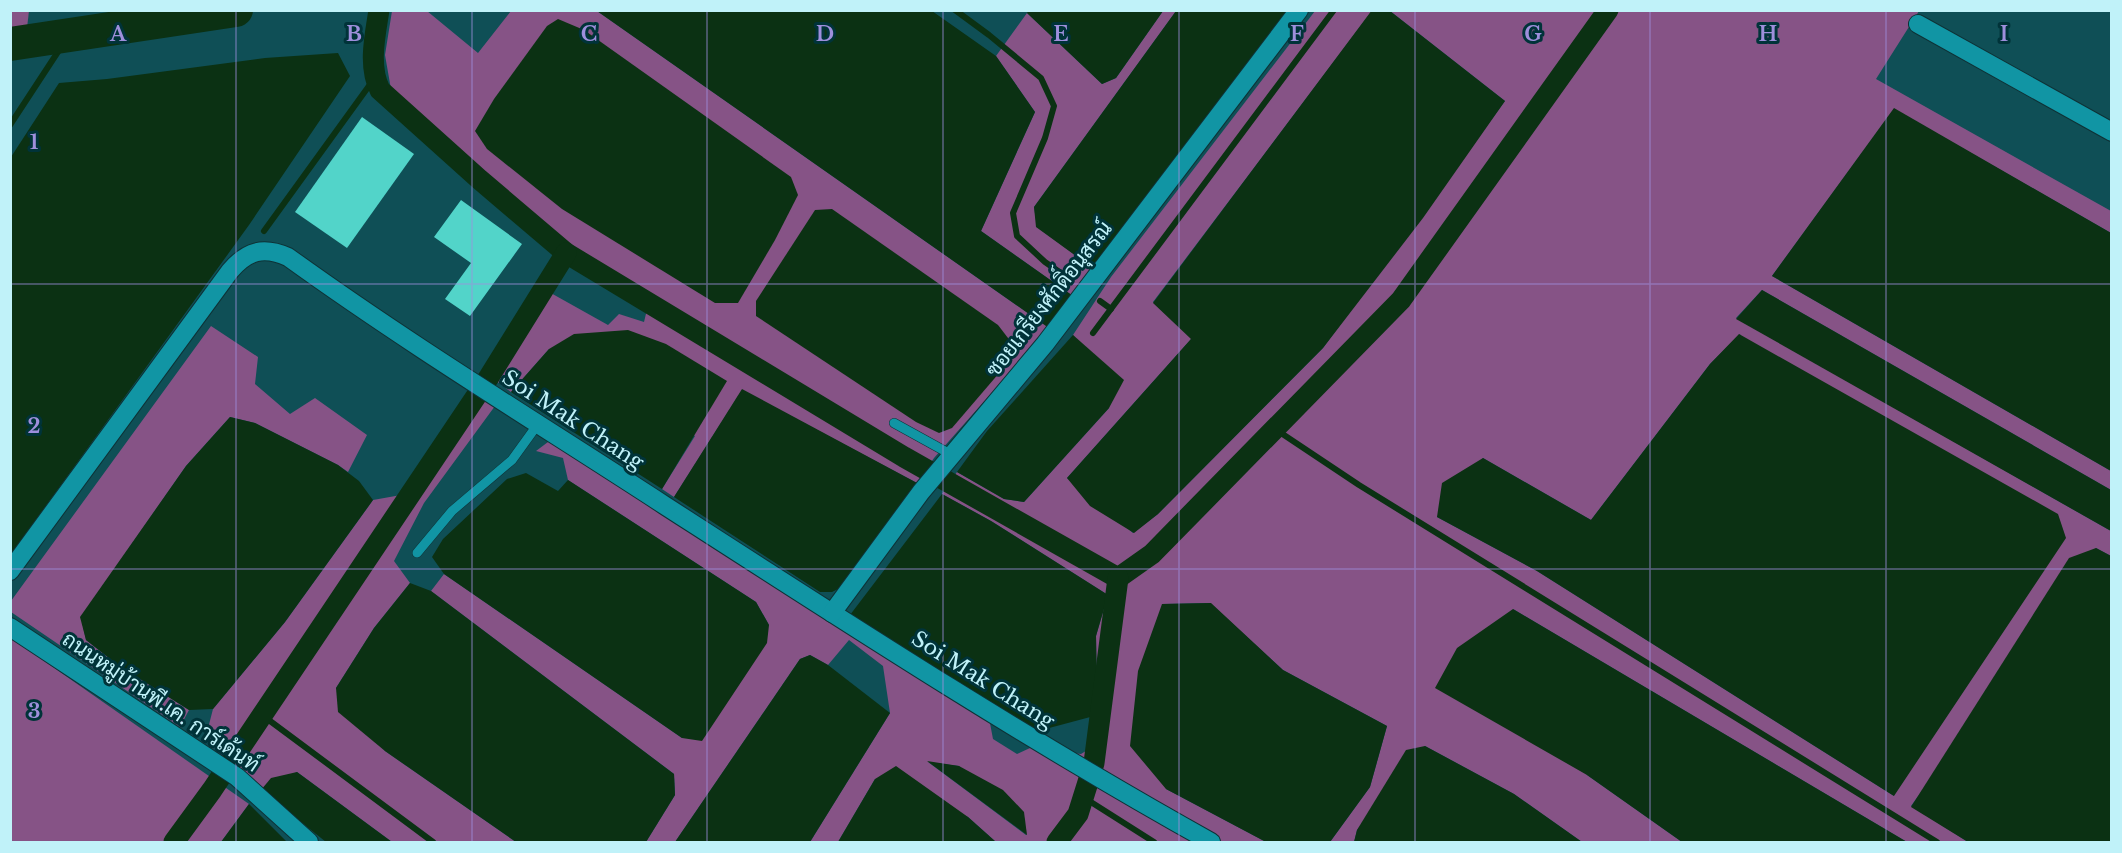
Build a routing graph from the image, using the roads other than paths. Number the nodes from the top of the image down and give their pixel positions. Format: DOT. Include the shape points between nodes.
graph roads {
  1 [pos="1299,10"];
  2 [pos="1918,24"];
  3 [pos="2112,132"];
  4 [pos="538,423"];
  5 [pos="894,423"];
  6 [pos="948,459"];
  7 [pos="417,553"];
  8 [pos="10,571"];
  9 [pos="832,613"];
  10 [pos="10,627"];
  11 [pos="309,843"];
  12 [pos="1211,843"];
  1 -- 6 [label="street, ซอยเกรียงศักดิ์อนุสรณ์" via="1045,344"];
  2 -- 3 [label="street"];
  4 -- 7 [label="lane" via="512,460 452,511"];
  4 -- 8 [label="street, Soi Mak Chang" via="288,257 264,251 242,257"];
  4 -- 9 [label="street, Soi Mak Chang"];
  5 -- 6 [label="lane"];
  6 -- 9 [label="street, ซอยเกรียงศักดิ์อนุสรณ์"];
  9 -- 12 [label="street, Soi Mak Chang" via="1106,783"];
  10 -- 11 [label="street, ถนนหมู่บ้านพี.เค. การ์เด้นท์" via="237,777"];
}
